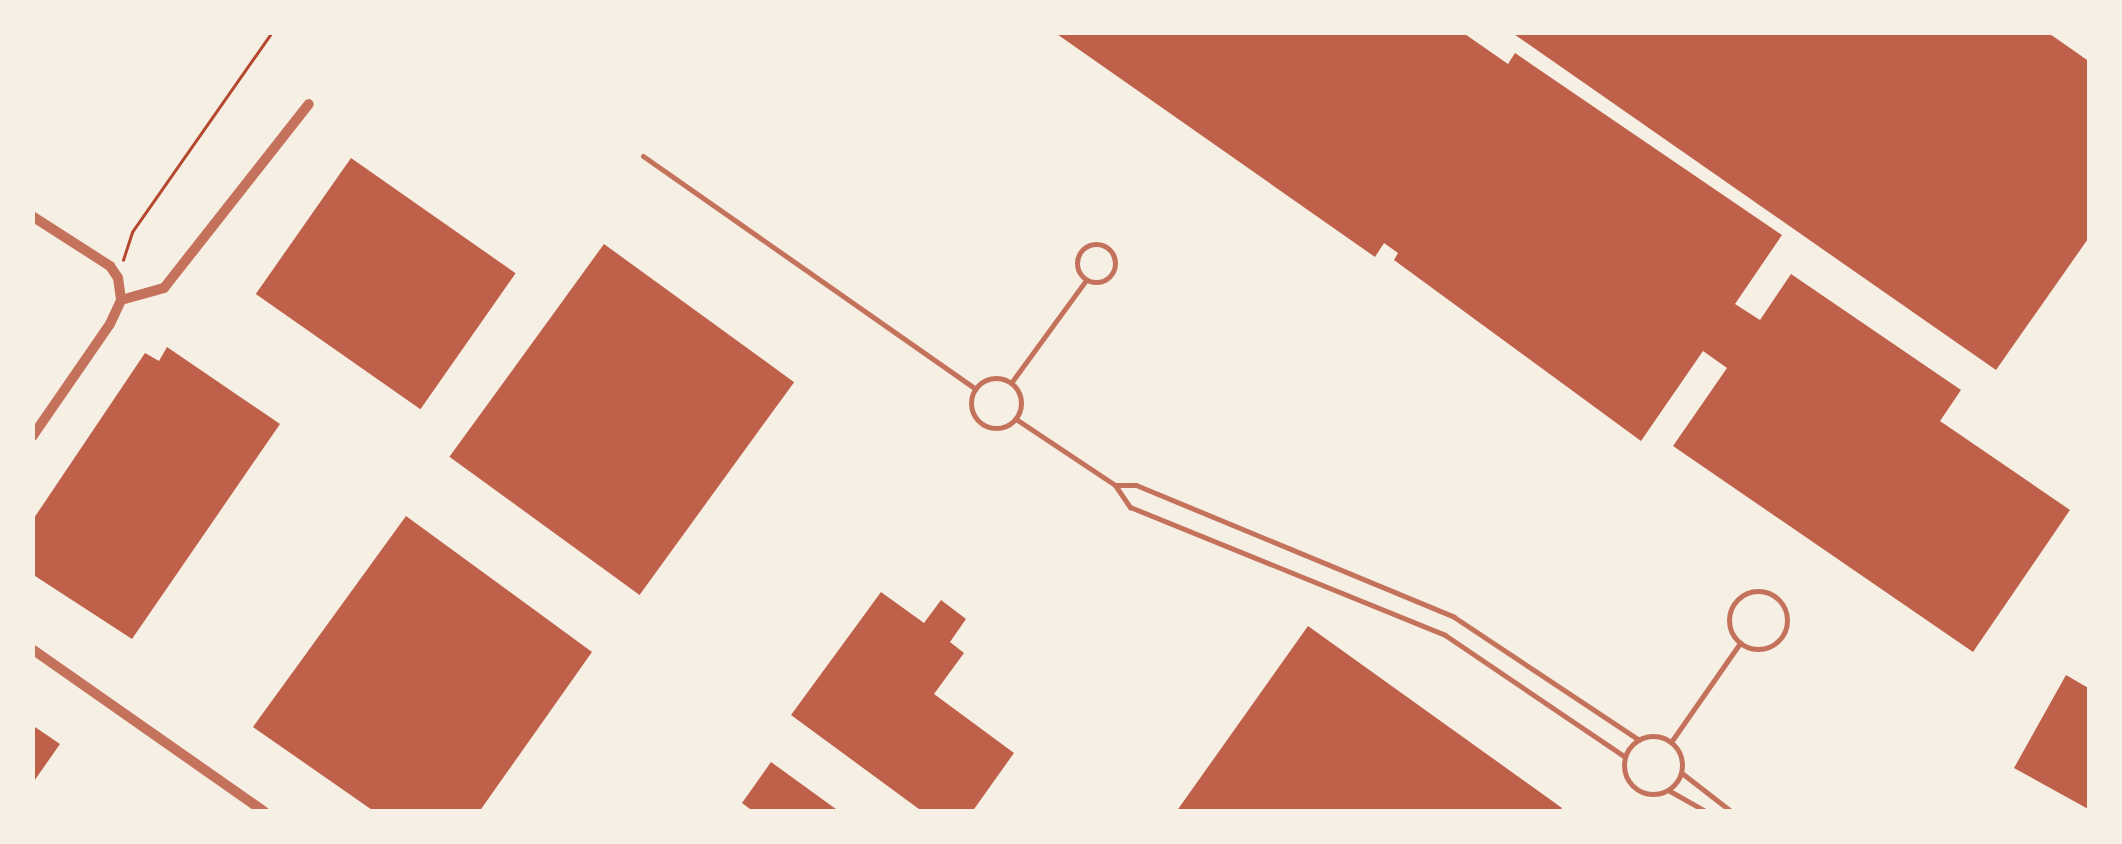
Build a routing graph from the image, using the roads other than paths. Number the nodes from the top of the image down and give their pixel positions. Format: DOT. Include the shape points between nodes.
graph roads {
  1 [pos="309,104"];
  2 [pos="642,156"];
  3 [pos="32,216"];
  4 [pos="1086,280"];
  5 [pos="121,300"];
  6 [pos="1011,383"];
  7 [pos="976,389"];
  8 [pos="1016,420"];
  9 [pos="32,437"];
  10 [pos="1115,486"];
  11 [pos="1740,643"];
  12 [pos="32,650"];
  13 [pos="1639,740"];
  14 [pos="1671,742"];
  15 [pos="1625,758"];
  16 [pos="1682,773"];
  17 [pos="1668,790"];
  18 [pos="265,812"];
  19 [pos="1707,812"];
  20 [pos="1732,812"];
  1 -- 5 [label="street" via="164,288"];
  2 -- 7 [label="lane"];
  3 -- 5 [label="street" via="110,266"];
  4 -- 4 [label="lane" via="1099,282 1114,272 1115,259 1104,246 1081,252 1078,270"];
  4 -- 6 [label="lane"];
  5 -- 9 [label="street"];
  6 -- 7 [label="lane" via="988,380"];
  6 -- 8 [label="lane" via="1022,403"];
  7 -- 8 [label="lane" via="973,413 984,426 1001,428"];
  8 -- 10 [label="lane"];
  10 -- 13 [label="lane" via="1136,485 1454,617"];
  10 -- 15 [label="lane" via="1130,507 1444,635"];
  11 -- 11 [label="lane" via="1759,649 1784,634 1786,614 1776,596 1758,590 1734,602 1729,628"];
  11 -- 14 [label="lane"];
  12 -- 18 [label="street"];
  13 -- 14 [label="lane" via="1656,736"];
  13 -- 15 [label="lane"];
  14 -- 16 [label="lane"];
  15 -- 17 [label="lane" via="1626,777 1640,791"];
  16 -- 17 [label="lane"];
  16 -- 20 [label="lane"];
  17 -- 19 [label="lane"];
}
